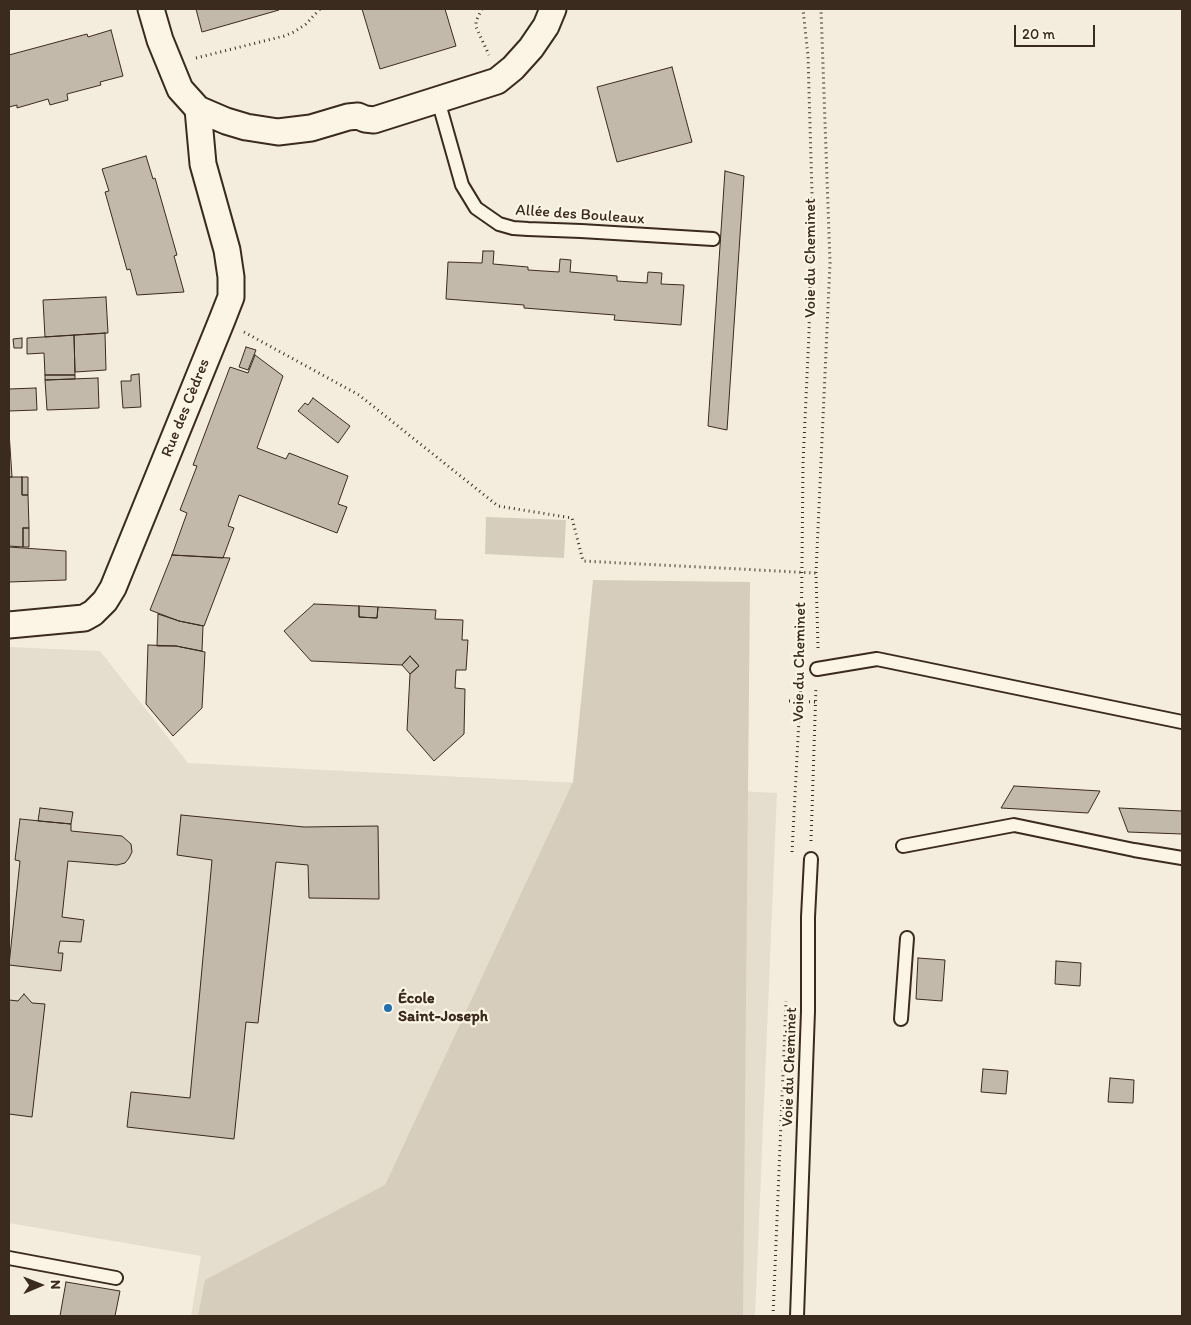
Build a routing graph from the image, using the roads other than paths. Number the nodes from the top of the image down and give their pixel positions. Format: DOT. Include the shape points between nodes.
graph roads {
  1 [pos="151,9"];
  2 [pos="553,9"];
  3 [pos="438,100"];
  4 [pos="198,109"];
  5 [pos="713,239"];
  6 [pos="9,625"];
  7 [pos="817,669"];
  8 [pos="1182,722"];
  9 [pos="903,846"];
  10 [pos="1182,858"];
  11 [pos="811,859"];
  12 [pos="907,938"];
  13 [pos="901,1019"];
  14 [pos="9,1258"];
  15 [pos="116,1278"];
  16 [pos="796,1316"];
  1 -- 4 [label="street" via="180,89"];
  2 -- 3 [label="street" via="531,48 497,81"];
  3 -- 4 [label="street" via="374,120 348,117 311,128 278,132 239,126"];
  3 -- 5 [label="lane, Allée des Bouleaux" via="462,185 476,208 498,224 513,228"];
  4 -- 6 [label="street, Rue des Cèdres" via="204,164 227,250 231,296 105,601 84,618"];
  7 -- 8 [label="lane" via="877,659"];
  9 -- 10 [label="lane" via="1014,825"];
  11 -- 16 [label="lane, Voie du Cheminet"];
  12 -- 13 [label="lane"];
  14 -- 15 [label="lane"];
}
